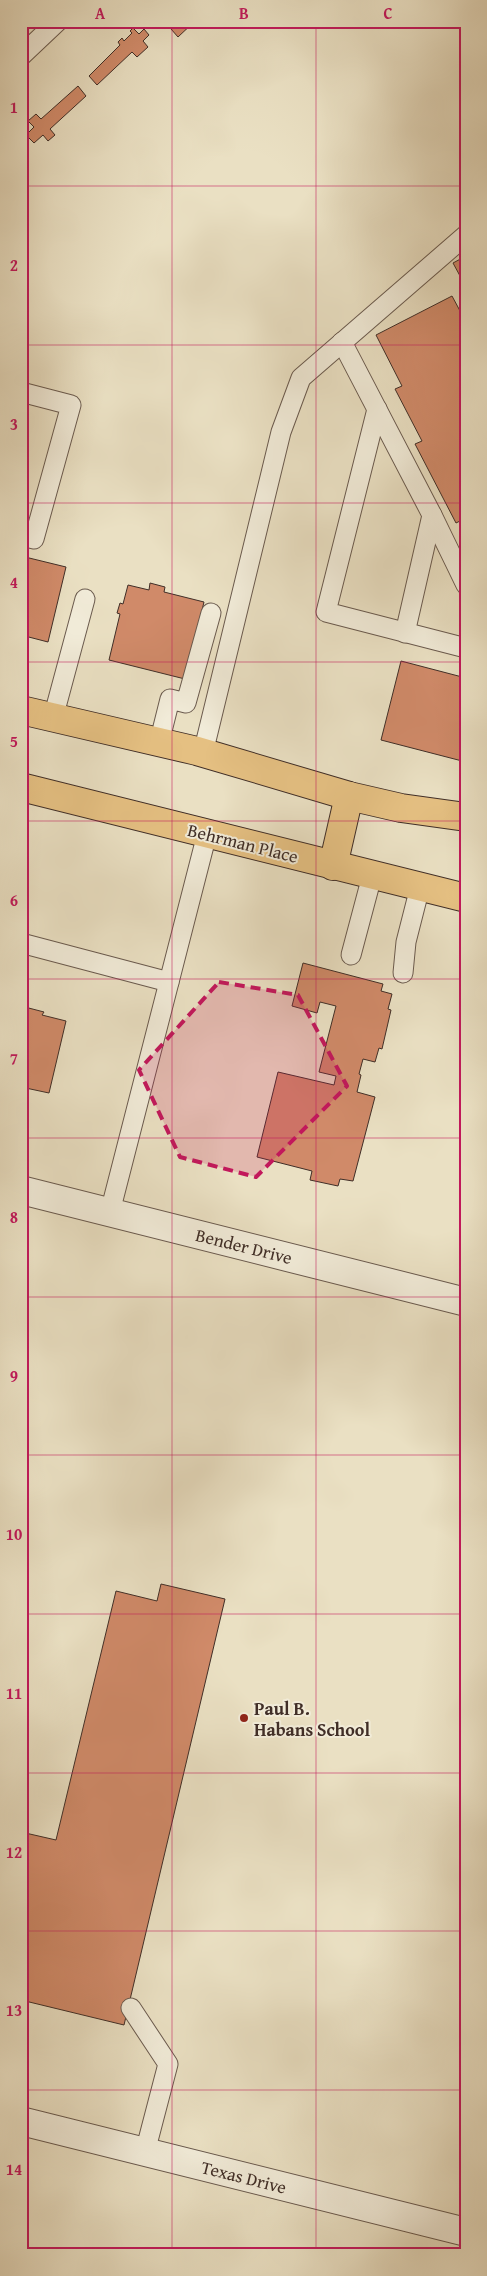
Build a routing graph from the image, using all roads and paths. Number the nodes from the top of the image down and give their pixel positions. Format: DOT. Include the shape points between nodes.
graph roads {
  1 [pos="58,21"];
  2 [pos="21,56"];
  3 [pos="466,235"];
  4 [pos="342,342"];
  5 [pos="21,392"];
  6 [pos="377,409"];
  7 [pos="432,516"];
  8 [pos="21,536"];
  9 [pos="466,585"];
  10 [pos="84,599"];
  11 [pos="211,613"];
  12 [pos="405,632"];
  13 [pos="466,648"];
  14 [pos="21,710"];
  15 [pos="53,718"];
  16 [pos="159,743"];
  17 [pos="203,753"];
  18 [pos="21,787"];
  19 [pos="349,796"];
  20 [pos="466,817"];
  21 [pos="207,834"];
  22 [pos="332,866"];
  23 [pos="372,876"];
  24 [pos="420,887"];
  25 [pos="466,898"];
  26 [pos="21,943"];
  27 [pos="351,955"];
  28 [pos="403,973"];
  29 [pos="169,982"];
  30 [pos="21,1190"];
  31 [pos="110,1212"];
  32 [pos="466,1302"];
  33 [pos="131,2008"];
  34 [pos="21,2121"];
  35 [pos="145,2152"];
  36 [pos="466,2232"];
  1 -- 2 [label="lane"];
  3 -- 4 [label="lane"];
  4 -- 6 [label="lane"];
  4 -- 17 [label="lane" via="301,378 281,432"];
  5 -- 8 [label="lane" via="71,405 34,539"];
  6 -- 7 [label="lane"];
  6 -- 12 [label="lane" via="326,612"];
  7 -- 9 [label="lane"];
  7 -- 12 [label="lane"];
  10 -- 15 [label="lane"];
  11 -- 16 [label="lane" via="186,703 170,699"];
  12 -- 13 [label="lane"];
  14 -- 15 [label="main road"];
  15 -- 16 [label="main road"];
  16 -- 17 [label="main road"];
  17 -- 19 [label="main road"];
  18 -- 21 [label="main road, Behrman Place"];
  19 -- 20 [label="main road" via="401,808"];
  19 -- 22 [label="main road"];
  21 -- 22 [label="main road, Behrman Place"];
  21 -- 29 [label="lane"];
  22 -- 23 [label="main road, Behrman Place"];
  23 -- 24 [label="main road, Behrman Place"];
  23 -- 27 [label="lane"];
  24 -- 25 [label="main road, Behrman Place"];
  24 -- 28 [label="lane" via="406,942"];
  26 -- 29 [label="lane"];
  29 -- 31 [label="lane"];
  30 -- 31 [label="street, Bender Drive"];
  31 -- 32 [label="street, Bender Drive"];
  33 -- 35 [label="lane" via="168,2064"];
  34 -- 35 [label="street, Texas Drive"];
  35 -- 36 [label="street, Texas Drive"];
}
